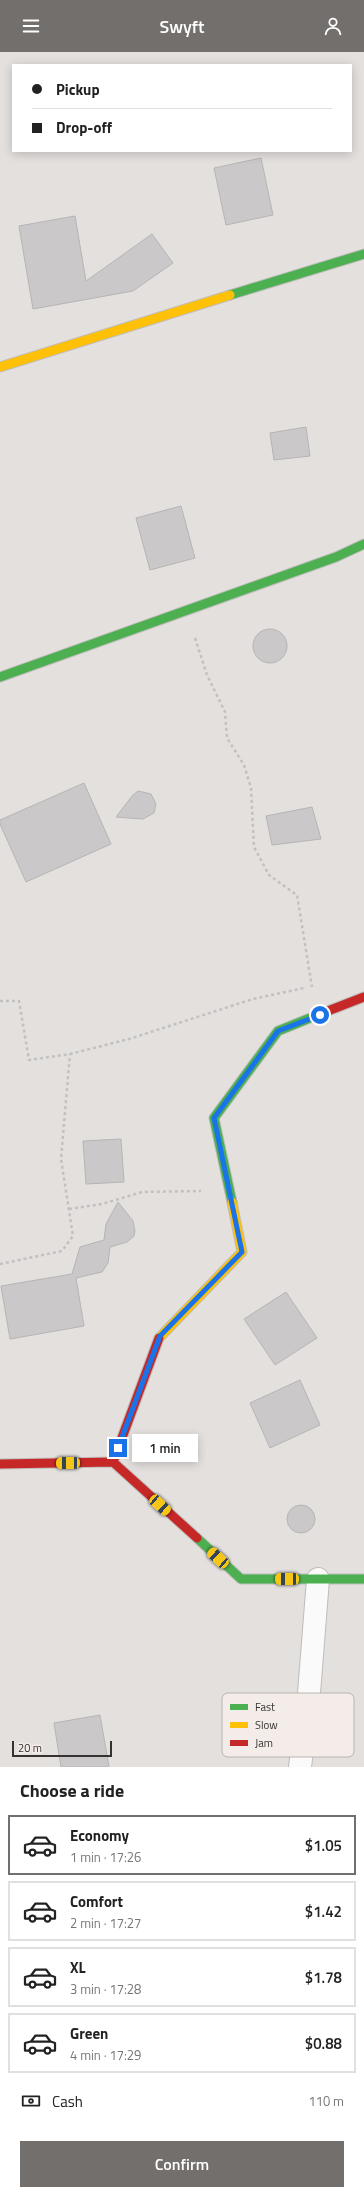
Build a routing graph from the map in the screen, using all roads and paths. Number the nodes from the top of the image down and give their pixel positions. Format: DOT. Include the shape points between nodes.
graph roads {
  1 [pos="364,254"];
  2 [pos="0,368"];
  3 [pos="364,544"];
  4 [pos="188,610"];
  5 [pos="0,677"];
  6 [pos="312,986"];
  7 [pos="364,997"];
  8 [pos="0,1001"];
  9 [pos="320,1015"];
  10 [pos="70,1054"];
  11 [pos="229,1191"];
  12 [pos="69,1209"];
  13 [pos="0,1264"];
  14 [pos="113,1462"];
  15 [pos="0,1464"];
  16 [pos="318,1579"];
  17 [pos="364,1579"];
  18 [pos="309,1693"];
  19 [pos="301,1757"];
  20 [pos="300,1767"];
  1 -- 2 [label="street"];
  3 -- 4 [label="street" via="336,557"];
  4 -- 5 [label="street"];
  4 -- 6 [label="path" via="207,675 225,712 227,738 244,765 251,788 254,847 269,875 297,894"];
  6 -- 9 [label="path"];
  6 -- 10 [label="path" via="253,999 130,1039"];
  7 -- 9 [label="street"];
  8 -- 10 [label="path" via="19,1001 30,1060"];
  9 -- 11 [label="street" via="278,1031 214,1118"];
  10 -- 12 [label="path" via="61,1159"];
  11 -- 12 [label="path" via="142,1192 102,1204"];
  11 -- 14 [label="street" via="242,1252 160,1336"];
  12 -- 13 [label="path" via="73,1236 62,1251"];
  14 -- 15 [label="street"];
  14 -- 16 [label="street" via="241,1579"];
  16 -- 17 [label="street"];
  16 -- 18 [label="street"];
  19 -- 20 [label="street"];
}
